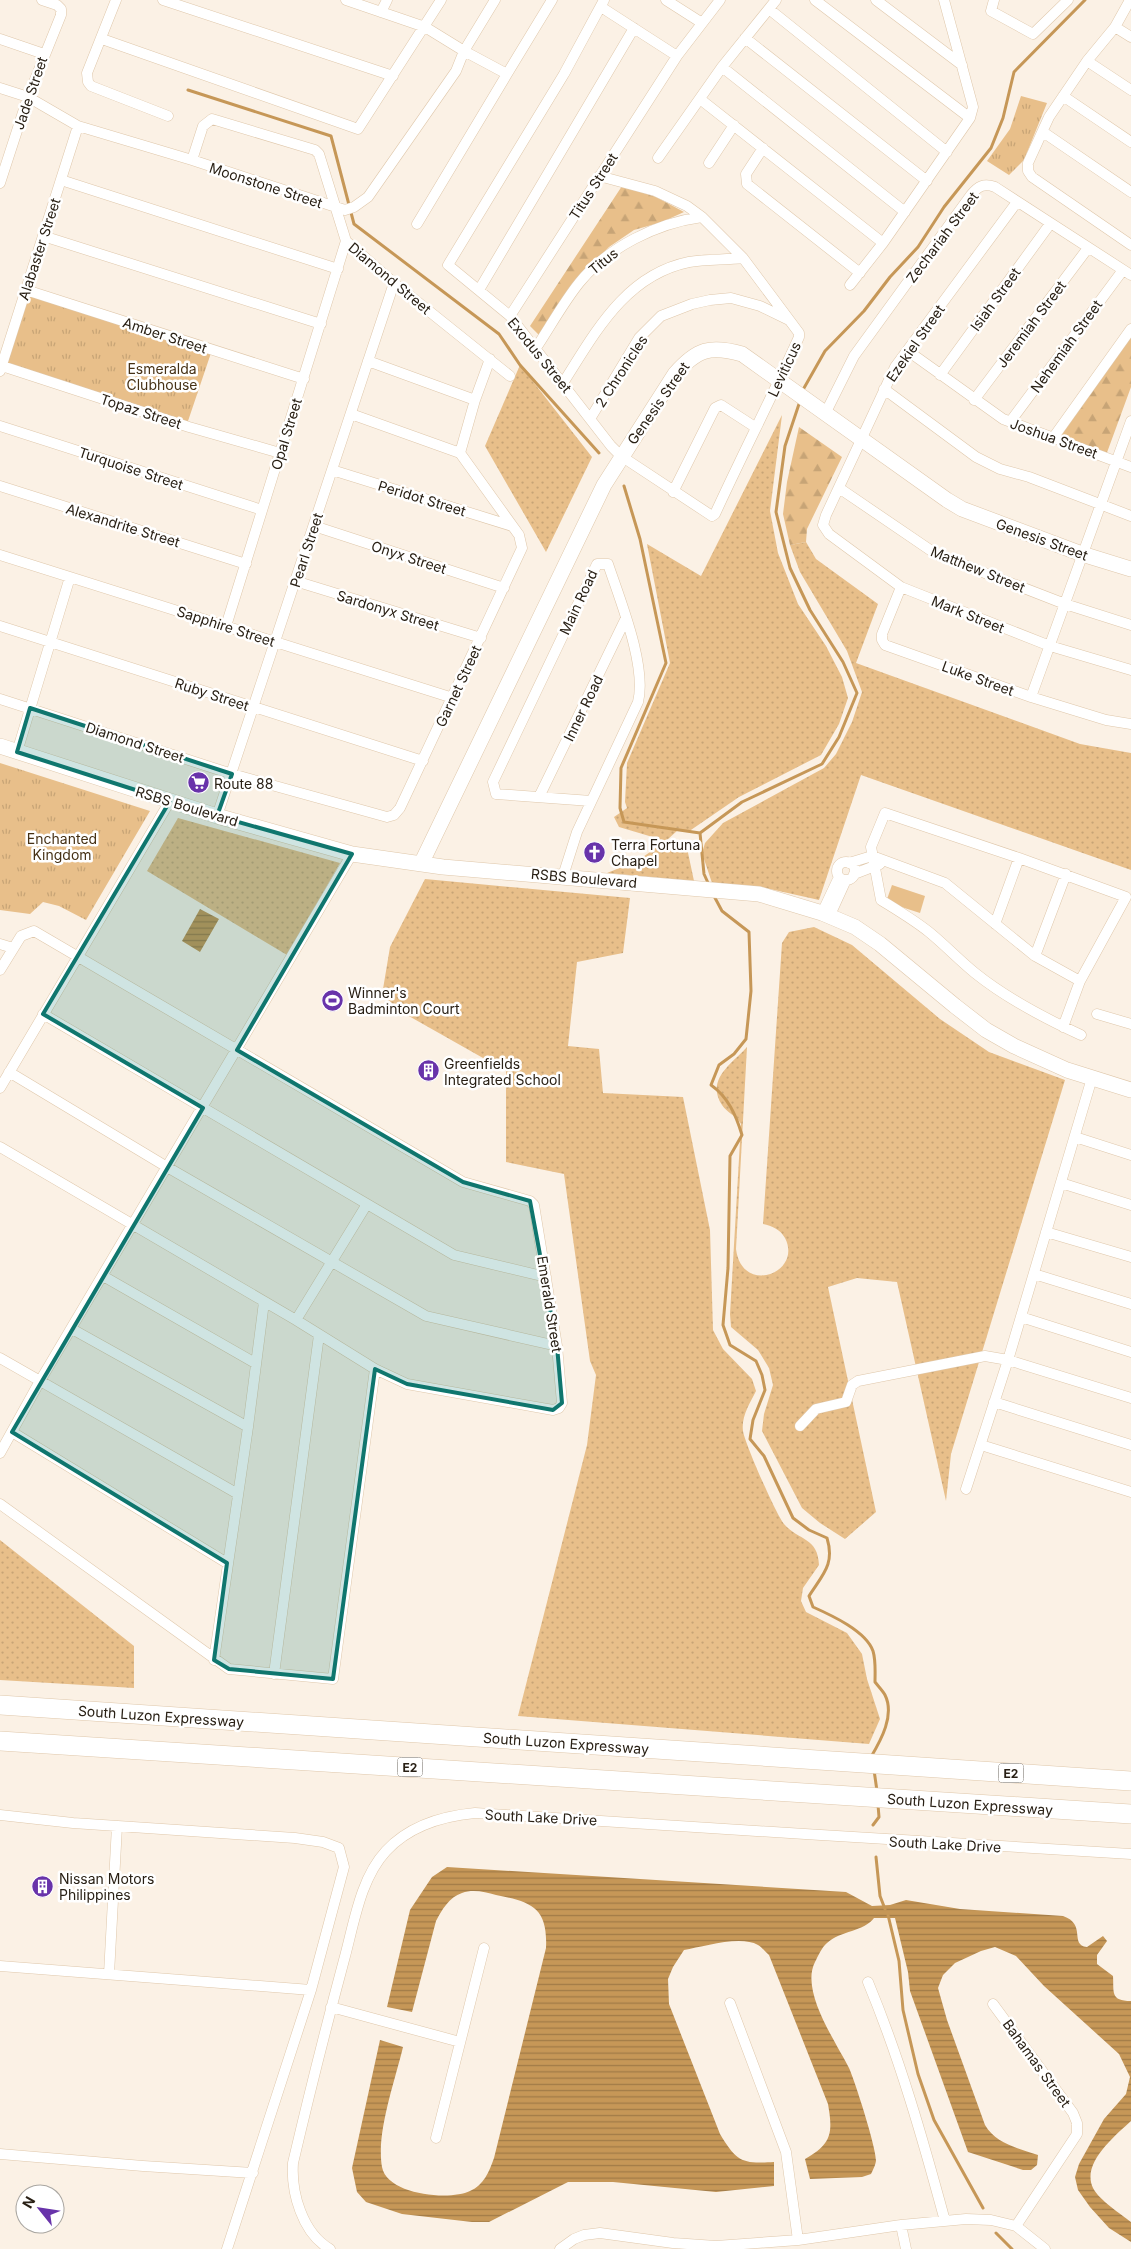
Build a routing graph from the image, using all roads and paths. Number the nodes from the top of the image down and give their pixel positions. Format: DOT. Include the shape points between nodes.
graph roads {
  1 [pos="42,0"];
  2 [pos="116,0"];
  3 [pos="163,0"];
  4 [pos="346,0"];
  5 [pos="387,0"];
  6 [pos="441,0"];
  7 [pos="494,0"];
  8 [pos="552,0"];
  9 [pos="666,0"];
  10 [pos="720,0"];
  11 [pos="776,0"];
  12 [pos="815,0"];
  13 [pos="876,0"];
  14 [pos="994,0"];
  15 [pos="1067,0"];
  16 [pos="1130,0"];
  17 [pos="942,2"];
  18 [pos="603,3"];
  19 [pos="769,8"];
  20 [pos="381,12"];
  21 [pos="702,23"];
  22 [pos="1115,27"];
  23 [pos="425,28"];
  24 [pos="634,28"];
  25 [pos="1131,37"];
  26 [pos="745,38"];
  27 [pos="0,39"];
  28 [pos="102,39"];
  29 [pos="464,51"];
  30 [pos="44,54"];
  31 [pos="677,56"];
  32 [pos="1086,61"];
  33 [pos="962,64"];
  34 [pos="722,67"];
  35 [pos="507,74"];
  36 [pos="393,76"];
  37 [pos="0,88"];
  38 [pos="1131,90"];
  39 [pos="1063,96"];
  40 [pos="28,97"];
  41 [pos="700,99"];
  42 [pos="168,116"];
  43 [pos="970,118"];
  44 [pos="734,125"];
  45 [pos="78,126"];
  46 [pos="1043,132"];
  47 [pos="1131,142"];
  48 [pos="763,148"];
  49 [pos="947,152"];
  50 [pos="658,158"];
  51 [pos="192,160"];
  52 [pos="709,163"];
  53 [pos="599,176"];
  54 [pos="61,180"];
  55 [pos="927,181"];
  56 [pos="0,183"];
  57 [pos="1131,192"];
  58 [pos="1017,202"];
  59 [pos="336,207"];
  60 [pos="905,212"];
  61 [pos="702,217"];
  62 [pos="417,224"];
  63 [pos="1050,224"];
  64 [pos="43,236"];
  65 [pos="346,241"];
  66 [pos="883,243"];
  67 [pos="1131,245"];
  68 [pos="1088,248"];
  69 [pos="743,258"];
  70 [pos="338,269"];
  71 [pos="1127,272"];
  72 [pos="860,273"];
  73 [pos="394,283"];
  74 [pos="850,285"];
  75 [pos="26,290"];
  76 [pos="479,290"];
  77 [pos="510,316"];
  78 [pos="793,322"];
  79 [pos="321,324"];
  80 [pos="1131,329"];
  81 [pos="536,348"];
  82 [pos="908,351"];
  83 [pos="490,360"];
  84 [pos="368,361"];
  85 [pos="1,369"];
  86 [pos="940,375"];
  87 [pos="510,376"];
  88 [pos="304,379"];
  89 [pos="780,379"];
  90 [pos="563,383"];
  91 [pos="884,389"];
  92 [pos="476,400"];
  93 [pos="974,400"];
  94 [pos="826,412"];
  95 [pos="351,414"];
  96 [pos="590,419"];
  97 [pos="1131,421"];
  98 [pos="1010,422"];
  99 [pos="0,426"];
  100 [pos="755,427"];
  101 [pos="1054,438"];
  102 [pos="863,439"];
  103 [pos="280,453"];
  104 [pos="460,453"];
  105 [pos="621,456"];
  106 [pos="1116,461"];
  107 [pos="1131,467"];
  108 [pos="332,470"];
  109 [pos="0,486"];
  110 [pos="839,488"];
  111 [pos="673,492"];
  112 [pos="1100,504"];
  113 [pos="262,510"];
  114 [pos="1131,516"];
  115 [pos="314,526"];
  116 [pos="512,526"];
  117 [pos="823,526"];
  118 [pos="1082,554"];
  119 [pos="0,555"];
  120 [pos="246,564"];
  121 [pos="1131,569"];
  122 [pos="70,577"];
  123 [pos="295,581"];
  124 [pos="901,587"];
  125 [pos="504,588"];
  126 [pos="1065,604"];
  127 [pos="626,618"];
  128 [pos="1131,625"];
  129 [pos="0,626"];
  130 [pos="226,626"];
  131 [pos="481,638"];
  132 [pos="50,642"];
  133 [pos="275,642"];
  134 [pos="1050,646"];
  135 [pos="1131,670"];
  136 [pos="1031,697"];
  137 [pos="453,698"];
  138 [pos="0,699"];
  139 [pos="254,707"];
  140 [pos="30,708"];
  141 [pos="1131,724"];
  142 [pos="0,746"];
  143 [pos="16,752"];
  144 [pos="423,761"];
  145 [pos="232,774"];
  146 [pos="539,797"];
  147 [pos="170,801"];
  148 [pos="591,801"];
  149 [pos="217,816"];
  150 [pos="386,817"];
  151 [pos="352,854"];
  152 [pos="1019,858"];
  153 [pos="873,862"];
  154 [pos="849,863"];
  155 [pos="420,864"];
  156 [pos="1066,874"];
  157 [pos="563,876"];
  158 [pos="846,877"];
  159 [pos="826,914"];
  160 [pos="995,924"];
  161 [pos="0,944"];
  162 [pos="13,948"];
  163 [pos="77,956"];
  164 [pos="1035,956"];
  165 [pos="0,970"];
  166 [pos="1080,981"];
  167 [pos="43,1014"];
  168 [pos="1097,1014"];
  169 [pos="1131,1024"];
  170 [pos="1063,1027"];
  171 [pos="1081,1035"];
  172 [pos="237,1050"];
  173 [pos="9,1072"];
  174 [pos="1092,1078"];
  175 [pos="0,1088"];
  176 [pos="1131,1090"];
  177 [pos="203,1108"];
  178 [pos="1075,1137"];
  179 [pos="0,1146"];
  180 [pos="1131,1154"];
  181 [pos="167,1167"];
  182 [pos="1061,1184"];
  183 [pos="367,1204"];
  184 [pos="1131,1205"];
  185 [pos="133,1224"];
  186 [pos="1046,1232"];
  187 [pos="1131,1257"];
  188 [pos="332,1261"];
  189 [pos="1034,1274"];
  190 [pos="103,1276"];
  191 [pos="546,1277"];
  192 [pos="264,1302"];
  193 [pos="1131,1304"];
  194 [pos="1021,1317"];
  195 [pos="296,1320"];
  196 [pos="72,1329"];
  197 [pos="319,1335"];
  198 [pos="557,1346"];
  199 [pos="1131,1352"];
  200 [pos="0,1358"];
  201 [pos="1008,1360"];
  202 [pos="255,1363"];
  203 [pos="375,1369"];
  204 [pos="40,1382"];
  205 [pos="1131,1398"];
  206 [pos="994,1402"];
  207 [pos="800,1426"];
  208 [pos="248,1427"];
  209 [pos="12,1432"];
  210 [pos="981,1445"];
  211 [pos="1131,1445"];
  212 [pos="0,1453"];
  213 [pos="966,1490"];
  214 [pos="1131,1492"];
  215 [pos="238,1494"];
  216 [pos="0,1504"];
  217 [pos="227,1563"];
  218 [pos="214,1660"];
  219 [pos="274,1674"];
  220 [pos="0,1705"];
  221 [pos="0,1741"];
  222 [pos="1131,1781"];
  223 [pos="1131,1814"];
  224 [pos="0,1815"];
  225 [pos="117,1826"];
  226 [pos="1131,1854"];
  227 [pos="484,1948"];
  228 [pos="0,1966"];
  229 [pos="109,1974"];
  230 [pos="868,1982"];
  231 [pos="311,1990"];
  232 [pos="730,2003"];
  233 [pos="993,2004"];
  234 [pos="331,2007"];
  235 [pos="460,2042"];
  236 [pos="436,2138"];
  237 [pos="0,2154"];
  238 [pos="252,2173"];
  239 [pos="945,2221"];
  240 [pos="901,2225"];
  241 [pos="1016,2226"];
  242 [pos="798,2240"];
  243 [pos="227,2249"];
  244 [pos="330,2249"];
  245 [pos="560,2249"];
  246 [pos="906,2249"];
  247 [pos="1045,2249"];
  1 -- 30 [label="street, Jade Street" via="61,9"];
  2 -- 28 [label="street"];
  3 -- 36 [label="street"];
  4 -- 20 [label="street"];
  5 -- 20 [label="street"];
  6 -- 23 [label="street"];
  7 -- 29 [label="street, Moonstone Street"];
  8 -- 35 [label="street"];
  9 -- 21 [label="street"];
  10 -- 21 [label="street, Titus Street"];
  11 -- 19 [label="street"];
  12 -- 43 [label="street"];
  13 -- 33 [label="street"];
  14 -- 15 [label="street" via="991,11 1033,34"];
  16 -- 22 [label="street"];
  17 -- 33 [label="street"];
  18 -- 24 [label="street"];
  18 -- 76 [label="street, Exodus Street" via="564,74 448,265"];
  19 -- 26 [label="street"];
  19 -- 49 [label="street"];
  20 -- 23 [label="street"];
  21 -- 31 [label="street, Titus Street"];
  22 -- 25 [label="street"];
  22 -- 32 [label="street"];
  23 -- 29 [label="street"];
  23 -- 36 [label="street"];
  24 -- 31 [label="street"];
  24 -- 76 [label="street"];
  26 -- 34 [label="street"];
  26 -- 55 [label="street"];
  27 -- 30 [label="street"];
  28 -- 36 [label="street" via="358,129"];
  28 -- 42 [label="street" via="87,73 91,86"];
  29 -- 35 [label="street"];
  29 -- 59 [label="street, Moonstone Street" via="456,71 368,197 345,210"];
  30 -- 40 [label="street, Jade Street"];
  31 -- 53 [label="street, Titus Street"];
  32 -- 38 [label="street"];
  32 -- 39 [label="street"];
  33 -- 43 [label="street" via="973,107"];
  34 -- 41 [label="street"];
  34 -- 60 [label="street"];
  35 -- 62 [label="street"];
  37 -- 40 [label="street, Moonstone Street"];
  39 -- 46 [label="street"];
  39 -- 47 [label="street"];
  40 -- 45 [label="street, Moonstone Street"];
  40 -- 56 [label="street, Jade Street"];
  41 -- 44 [label="street"];
  41 -- 50 [label="street"];
  43 -- 49 [label="street"];
  44 -- 48 [label="street"];
  44 -- 52 [label="street"];
  45 -- 51 [label="street, Moonstone Street"];
  45 -- 54 [label="street, Alabaster Street"];
  46 -- 57 [label="street"];
  46 -- 67 [label="street" via="1028,163 1032,177"];
  48 -- 66 [label="street"];
  48 -- 72 [label="street" via="746,174 747,184"];
  49 -- 55 [label="street"];
  51 -- 59 [label="street, Moonstone Street"];
  51 -- 59 [label="street, Diamond Street" via="203,126 212,119 310,148 318,154"];
  53 -- 61 [label="street, Leviticus" via="655,191"];
  53 -- 77 [label="street, Titus Street"];
  54 -- 64 [label="street, Alabaster Street"];
  54 -- 70 [label="street"];
  55 -- 60 [label="street"];
  58 -- 63 [label="street, Zechariah Street"];
  58 -- 82 [label="street, Ezekiel Street"];
  58 -- 94 [label="street, Zechariah Street" via="990,185 977,188 854,356"];
  59 -- 65 [label="street, Diamond Street"];
  60 -- 66 [label="street"];
  61 -- 69 [label="street, Leviticus"];
  61 -- 81 [label="street, Titus" via="661,227 624,245 598,264 579,283"];
  63 -- 68 [label="street, Zechariah Street"];
  63 -- 86 [label="street, Isiah Street"];
  64 -- 75 [label="street, Alabaster Street"];
  64 -- 79 [label="street"];
  65 -- 70 [label="street, Opal Street"];
  65 -- 73 [label="street, Diamond Street"];
  66 -- 72 [label="street"];
  68 -- 71 [label="street, Zechariah Street"];
  68 -- 93 [label="street, Jeremiah Street"];
  69 -- 78 [label="street, Leviticus"];
  69 -- 90 [label="street" via="690,262 657,273 641,283 604,318"];
  70 -- 79 [label="street, Opal Street"];
  71 -- 98 [label="street, Nehemiah Street"];
  72 -- 74 [label="street"];
  73 -- 83 [label="street, Diamond Street"];
  73 -- 84 [label="street, Pearl Street"];
  75 -- 85 [label="street, Alabaster Street"];
  75 -- 88 [label="street, Amber Street"];
  76 -- 77 [label="street, Exodus Street"];
  77 -- 81 [label="street, Exodus Street"];
  78 -- 89 [label="street, Leviticus" via="799,337"];
  78 -- 96 [label="street, 2 Chronicles" via="760,306 732,298 692,304 661,316 638,338"];
  79 -- 88 [label="street, Opal Street"];
  80 -- 101 [label="street"];
  81 -- 90 [label="street, Exodus Street"];
  82 -- 86 [label="street, Joshua Street"];
  82 -- 91 [label="street, Ezekiel Street"];
  83 -- 87 [label="street, Diamond Street"];
  83 -- 92 [label="street"];
  84 -- 92 [label="street"];
  84 -- 95 [label="street, Pearl Street"];
  85 -- 103 [label="street, Topaz Street"];
  86 -- 93 [label="street, Joshua Street"];
  88 -- 103 [label="street, Opal Street"];
  89 -- 94 [label="street, Genesis Street"];
  89 -- 100 [label="street, Leviticus"];
  89 -- 105 [label="street, Genesis Street" via="742,354 706,349 688,359 676,374"];
  90 -- 96 [label="street, Exodus Street"];
  91 -- 102 [label="street, Ezekiel Street"];
  91 -- 112 [label="street" via="976,457 1000,469"];
  92 -- 104 [label="street"];
  93 -- 98 [label="street, Joshua Street"];
  94 -- 102 [label="street, Genesis Street"];
  95 -- 104 [label="street"];
  95 -- 108 [label="street, Pearl Street"];
  96 -- 105 [label="street, Exodus Street"];
  97 -- 106 [label="street"];
  98 -- 101 [label="street, Joshua Street"];
  99 -- 113 [label="street, Turquoise Street"];
  100 -- 111 [label="street" via="721,405 715,408"];
  100 -- 111 [label="street, Leviticus" via="715,514 707,514"];
  101 -- 106 [label="street, Joshua Street"];
  102 -- 110 [label="street, Ezekiel Street"];
  102 -- 118 [label="street, Genesis Street" via="962,509"];
  103 -- 113 [label="street, Opal Street"];
  104 -- 116 [label="street"];
  105 -- 111 [label="street, Leviticus"];
  105 -- 155 [label="street, Genesis Street" via="468,765 452,782 435,833"];
  106 -- 107 [label="street, Joshua Street"];
  106 -- 112 [label="street"];
  108 -- 115 [label="street, Pearl Street"];
  108 -- 116 [label="street, Peridot Street"];
  109 -- 120 [label="street, Alexandrite Street"];
  110 -- 117 [label="street, Ezekiel Street"];
  110 -- 126 [label="street, Matthew Street" via="936,554"];
  112 -- 114 [label="street"];
  112 -- 118 [label="street"];
  113 -- 120 [label="street, Opal Street"];
  115 -- 123 [label="street, Pearl Street"];
  115 -- 125 [label="street, Onyx Street"];
  116 -- 125 [label="street, Garnet Street" via="522,541 522,548"];
  117 -- 124 [label="street, Mark Street" via="828,534"];
  118 -- 121 [label="street, Genesis Street"];
  118 -- 126 [label="street"];
  119 -- 122 [label="street, Sapphire Street"];
  120 -- 130 [label="street, Opal Street"];
  122 -- 130 [label="street, Sapphire Street"];
  122 -- 132 [label="street"];
  123 -- 131 [label="street, Sardonyx Street"];
  123 -- 133 [label="street, Pearl Street"];
  124 -- 134 [label="street, Mark Street"];
  124 -- 136 [label="street, Luke Street" via="882,634 886,645"];
  125 -- 131 [label="street, Garnet Street"];
  126 -- 128 [label="street, Matthew Street"];
  126 -- 134 [label="street"];
  127 -- 146 [label="street, Inner Road"];
  127 -- 146 [label="street, Main Road" via="608,564 597,564 493,782 496,794"];
  127 -- 148 [label="street, Main Road" via="641,689 638,702"];
  129 -- 132 [label="street, Ruby Street"];
  130 -- 133 [label="street, Sapphire Street"];
  131 -- 137 [label="street, Garnet Street"];
  132 -- 139 [label="street, Ruby Street"];
  132 -- 140 [label="street"];
  133 -- 137 [label="street, Sapphire Street"];
  133 -- 139 [label="street, Pearl Street"];
  134 -- 135 [label="street, Mark Street"];
  134 -- 136 [label="street"];
  136 -- 141 [label="street, Luke Street" via="1106,720"];
  137 -- 144 [label="street, Garnet Street"];
  138 -- 140 [label="street, Diamond Street"];
  139 -- 144 [label="street, Ruby Street"];
  139 -- 145 [label="street, Pearl Street"];
  140 -- 143 [label="street"];
  140 -- 145 [label="street, Diamond Street"];
  142 -- 143 [label="street, RSBS Boulevard"];
  143 -- 147 [label="street, RSBS Boulevard"];
  144 -- 150 [label="street, Garnet Street" via="400,808 394,815"];
  145 -- 149 [label="street, Pearl Street"];
  145 -- 150 [label="street, Diamond Street"];
  146 -- 148 [label="street, Main Road"];
  147 -- 149 [label="street, RSBS Boulevard"];
  147 -- 163 [label="street"];
  148 -- 157 [label="street, Main Road"];
  149 -- 151 [label="street, RSBS Boulevard"];
  151 -- 155 [label="street, RSBS Boulevard"];
  151 -- 172 [label="street"];
  152 -- 153 [label="street" via="884,813 871,847"];
  152 -- 156 [label="street"];
  152 -- 160 [label="street"];
  153 -- 154 [label="street"];
  153 -- 158 [label="street"];
  153 -- 160 [label="street" via="885,862 945,883"];
  153 -- 170 [label="street" via="881,900 927,930 1004,993"];
  154 -- 158 [label="street" via="854,867"];
  154 -- 158 [label="street" via="838,867"];
  155 -- 157 [label="street, RSBS Boulevard"];
  156 -- 164 [label="street"];
  156 -- 166 [label="street" via="1126,897"];
  157 -- 159 [label="street, RSBS Boulevard" via="759,894"];
  158 -- 159 [label="street"];
  159 -- 174 [label="street, RSBS Boulevard" via="855,927 880,944 986,1030 1014,1046"];
  160 -- 164 [label="street"];
  161 -- 162 [label="street"];
  162 -- 163 [label="street" via="21,936 34,931"];
  162 -- 165 [label="street"];
  163 -- 167 [label="street"];
  163 -- 172 [label="street"];
  164 -- 166 [label="street"];
  166 -- 170 [label="street"];
  167 -- 173 [label="street"];
  167 -- 177 [label="street"];
  168 -- 169 [label="street"];
  170 -- 171 [label="street"];
  172 -- 177 [label="street"];
  172 -- 191 [label="street, Emerald Street" via="463,1182 530,1201 534,1205"];
  173 -- 175 [label="street"];
  173 -- 181 [label="street"];
  174 -- 176 [label="street, RSBS Boulevard"];
  174 -- 178 [label="street"];
  177 -- 181 [label="street"];
  177 -- 183 [label="street"];
  178 -- 180 [label="street"];
  178 -- 182 [label="street"];
  179 -- 185 [label="street"];
  181 -- 185 [label="street"];
  181 -- 188 [label="street"];
  182 -- 184 [label="street"];
  182 -- 186 [label="street"];
  183 -- 188 [label="street"];
  183 -- 191 [label="street" via="454,1256"];
  185 -- 190 [label="street"];
  185 -- 192 [label="street"];
  186 -- 187 [label="street"];
  186 -- 189 [label="street"];
  188 -- 195 [label="street"];
  188 -- 198 [label="street" via="426,1316"];
  189 -- 193 [label="street"];
  189 -- 194 [label="street"];
  190 -- 196 [label="street"];
  190 -- 202 [label="street"];
  191 -- 198 [label="street, Emerald Street"];
  192 -- 195 [label="street"];
  192 -- 202 [label="street"];
  194 -- 199 [label="street"];
  194 -- 201 [label="street"];
  195 -- 197 [label="street"];
  196 -- 204 [label="street"];
  196 -- 208 [label="street"];
  197 -- 203 [label="street"];
  197 -- 219 [label="street"];
  198 -- 203 [label="street, Emerald Street" via="562,1403 553,1410 407,1384"];
  200 -- 204 [label="street"];
  201 -- 205 [label="street"];
  201 -- 206 [label="street"];
  201 -- 207 [label="street" via="985,1356 858,1381 852,1385 846,1402 816,1410"];
  202 -- 208 [label="street"];
  203 -- 219 [label="street" via="333,1678"];
  204 -- 209 [label="street"];
  204 -- 215 [label="street"];
  206 -- 210 [label="street"];
  206 -- 211 [label="street"];
  208 -- 215 [label="street"];
  209 -- 212 [label="street"];
  209 -- 217 [label="street"];
  210 -- 213 [label="street"];
  210 -- 214 [label="street"];
  215 -- 217 [label="street"];
  216 -- 218 [label="street"];
  217 -- 218 [label="street"];
  218 -- 219 [label="street" via="229,1669"];
  220 -- 222 [label="highway, South Luzon Expressway / E2"];
  221 -- 223 [label="highway, South Luzon Expressway / E2"];
  224 -- 225 [label="street"];
  225 -- 229 [label="street"];
  225 -- 231 [label="street" via="294,1838 339,1848 344,1867"];
  226 -- 234 [label="street, South Lake Drive" via="885,1841 484,1813 454,1815 434,1820 399,1839 385,1851 376,1865 361,1897"];
  227 -- 235 [label="street"];
  228 -- 229 [label="street"];
  229 -- 231 [label="street"];
  230 -- 239 [label="street" via="882,2014"];
  231 -- 238 [label="street"];
  232 -- 242 [label="street" via="786,2152"];
  233 -- 241 [label="street, Bahamas Street" via="1077,2123 1078,2134"];
  234 -- 235 [label="street"];
  234 -- 244 [label="street, South Lake Drive" via="293,2163 292,2181 306,2222"];
  235 -- 236 [label="street"];
  237 -- 238 [label="street"];
  238 -- 243 [label="street"];
  239 -- 240 [label="street"];
  239 -- 241 [label="street" via="991,2220"];
  240 -- 242 [label="street"];
  240 -- 246 [label="street"];
  241 -- 247 [label="street"];
  242 -- 245 [label="street" via="716,2246 600,2233 579,2237"];
}
